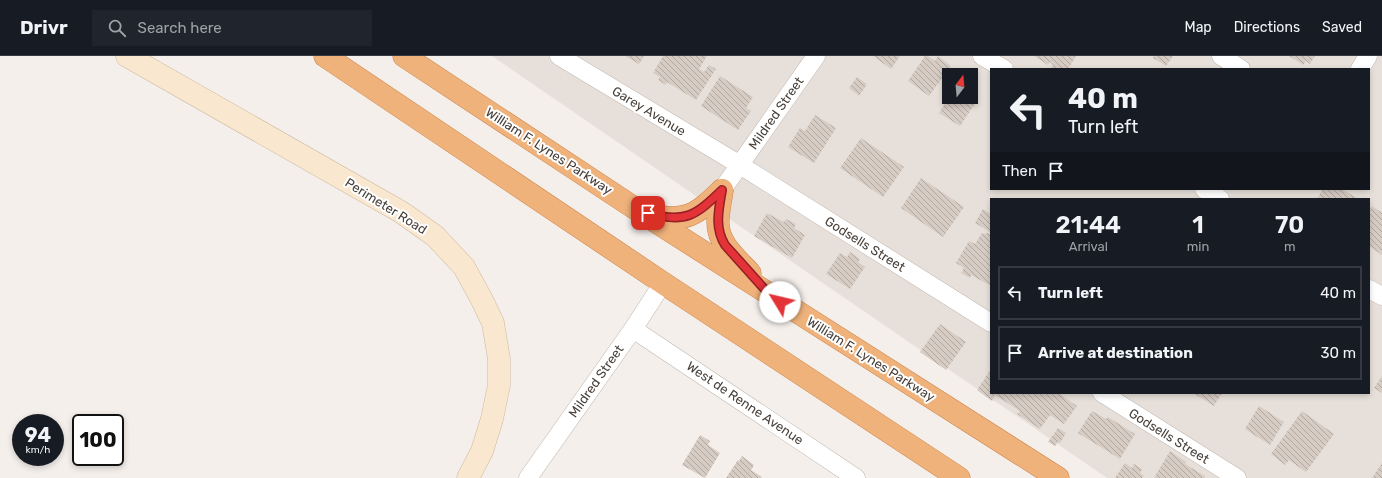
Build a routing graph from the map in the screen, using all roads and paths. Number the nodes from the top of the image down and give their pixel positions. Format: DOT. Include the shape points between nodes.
graph roads {
  1 [pos="127,56"];
  2 [pos="325,56"];
  3 [pos="404,56"];
  4 [pos="559,56"];
  5 [pos="816,56"];
  6 [pos="982,56"];
  7 [pos="1221,56"];
  8 [pos="1368,56"];
  9 [pos="1002,68"];
  10 [pos="1239,68"];
  11 [pos="1361,68"];
  12 [pos="740,165"];
  13 [pos="722,190"];
  14 [pos="1206,190"];
  15 [pos="1218,198"];
  16 [pos="639,211"];
  17 [pos="663,283"];
  18 [pos="1370,290"];
  19 [pos="768,293"];
  20 [pos="1382,296"];
  21 [pos="990,322"];
  22 [pos="633,329"];
  23 [pos="1104,394"];
  24 [pos="468,478"];
  25 [pos="528,478"];
  26 [pos="856,478"];
  27 [pos="959,478"];
  28 [pos="1058,478"];
  29 [pos="1237,478"];
  1 -- 24 [label="street, Perimeter Road" via="401,212 435,236 464,267 493,324 499,385 482,451"];
  2 -- 17 [label="highway"];
  3 -- 16 [label="highway, William F. Lynes Parkway"];
  4 -- 12 [label="street, Garey Avenue"];
  5 -- 12 [label="street, Mildred Street"];
  6 -- 9 [label="street"];
  7 -- 10 [label="street"];
  8 -- 11 [label="street"];
  12 -- 13 [label="street, Mildred Street"];
  12 -- 21 [label="street, Godsells Street"];
  13 -- 16 [label="highway" via="705,207 689,216 664,218"];
  13 -- 19 [label="highway" via="718,221 721,239"];
  14 -- 15 [label="street"];
  16 -- 19 [label="highway, William F. Lynes Parkway"];
  17 -- 22 [label="street, Mildred Street"];
  17 -- 27 [label="highway"];
  18 -- 20 [label="street"];
  19 -- 28 [label="highway, William F. Lynes Parkway"];
  22 -- 25 [label="street, Mildred Street"];
  22 -- 26 [label="street, West de Renne Avenue"];
  23 -- 29 [label="street, Godsells Street"];
}
